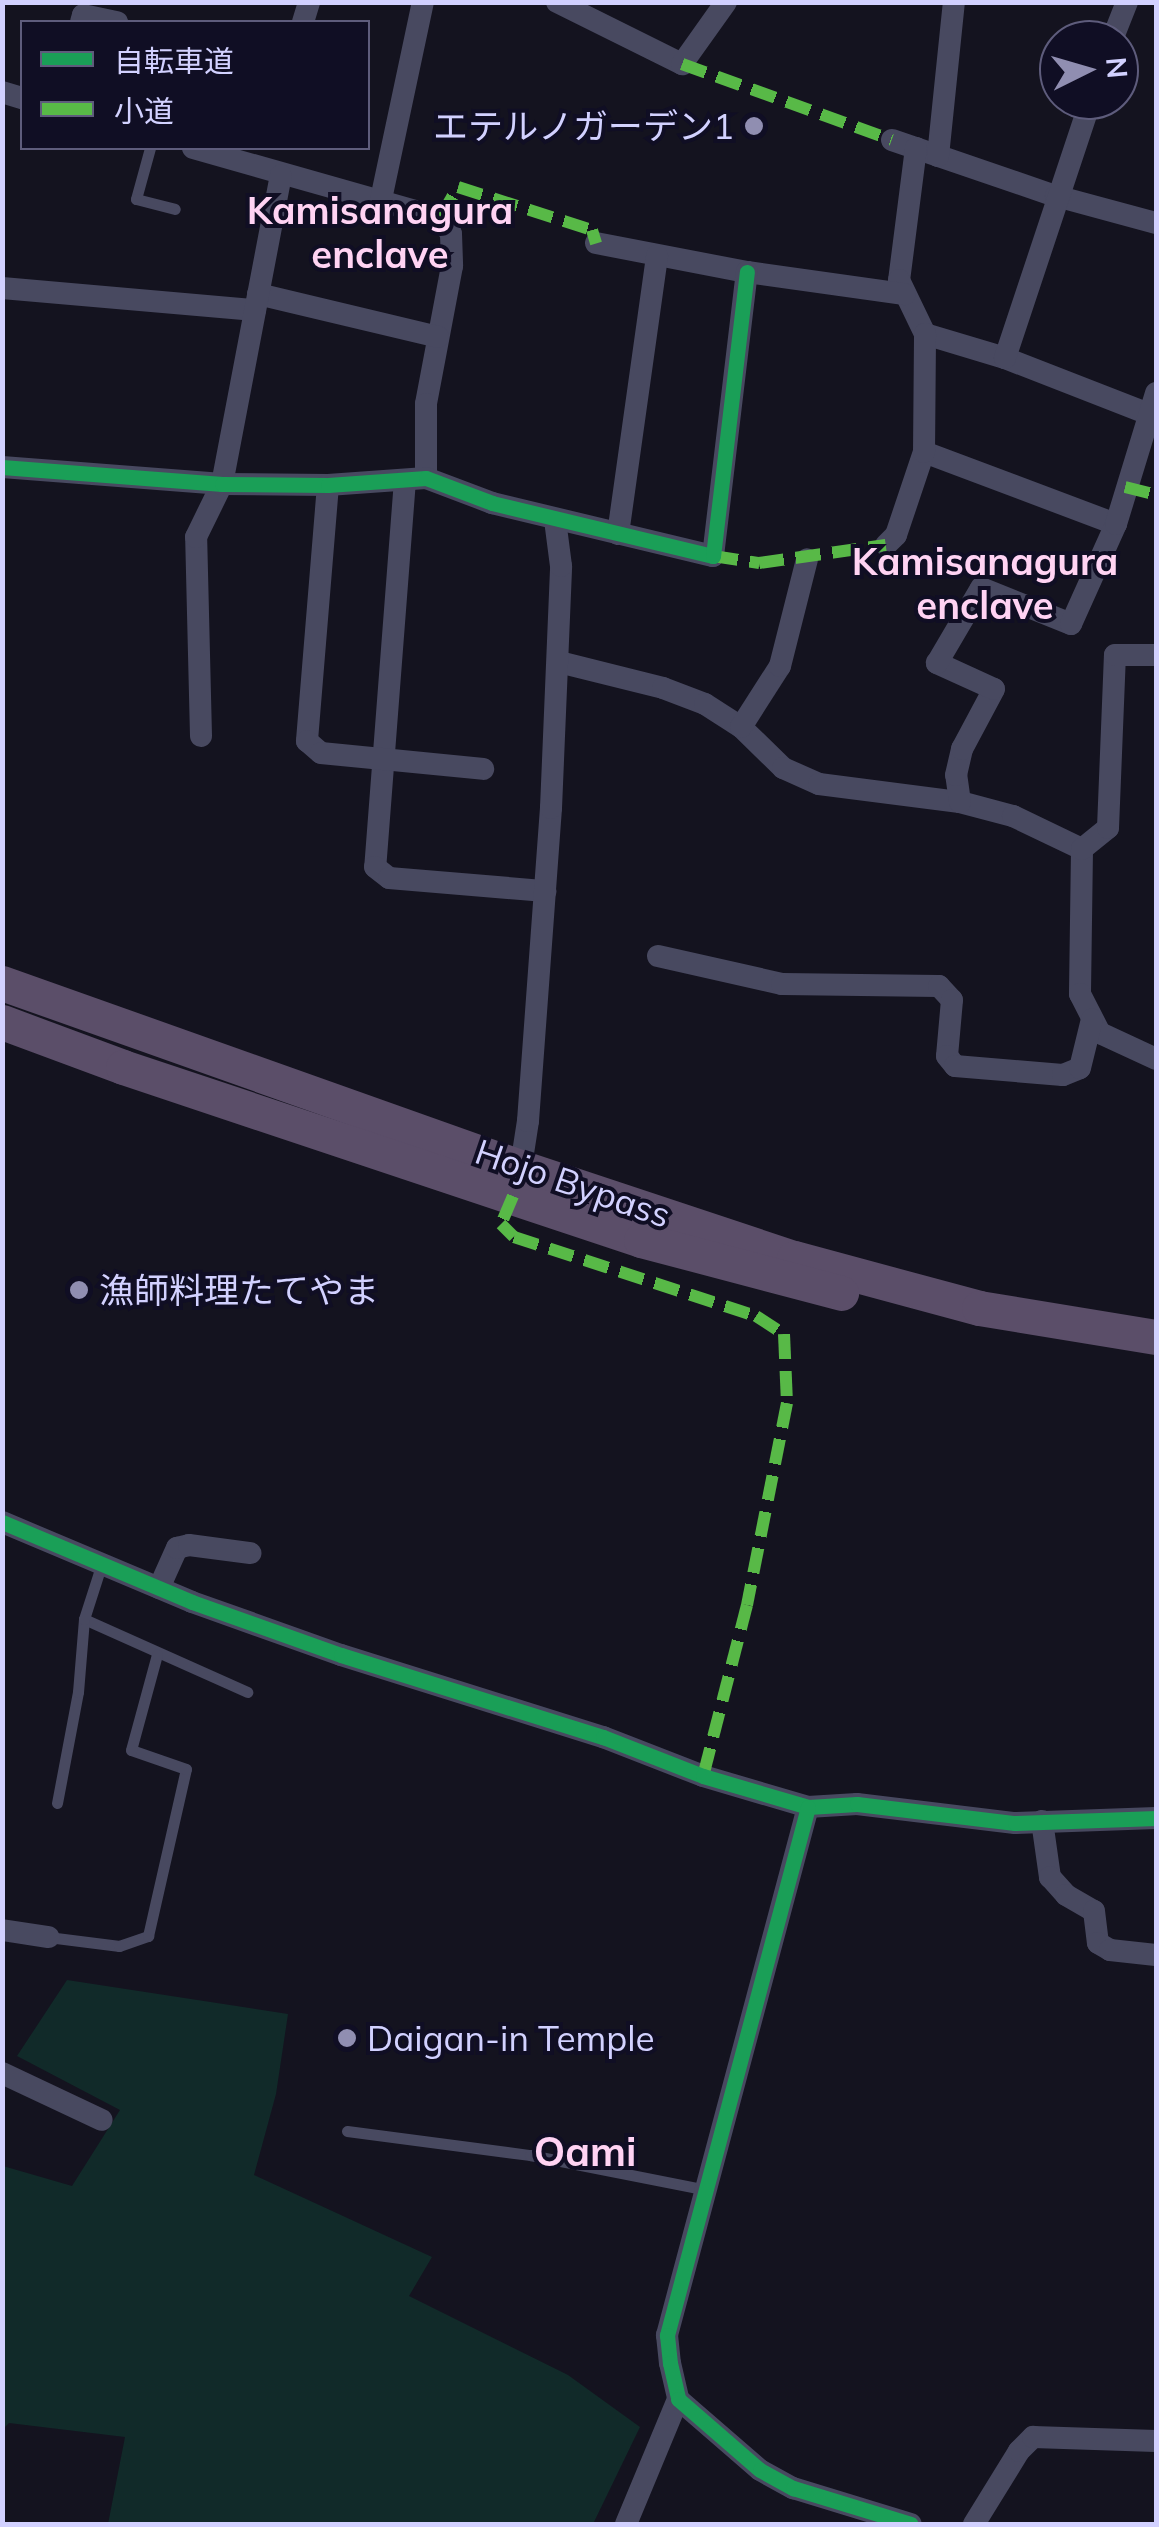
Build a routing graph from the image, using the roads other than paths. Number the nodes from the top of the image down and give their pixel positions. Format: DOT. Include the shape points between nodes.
graph roads {
  1 [pos="423,2"];
  2 [pos="557,2"];
  3 [pos="726,2"];
  4 [pos="954,2"];
  5 [pos="601,12"];
  6 [pos="82,20"];
  7 [pos="107,20"];
  8 [pos="1083,120"];
  9 [pos="892,140"];
  10 [pos="149,150"];
  11 [pos="199,150"];
  12 [pos="927,152"];
  13 [pos="281,176"];
  14 [pos="1056,196"];
  15 [pos="380,204"];
  16 [pos="175,210"];
  17 [pos="1156,222"];
  18 [pos="596,244"];
  19 [pos="657,256"];
  20 [pos="747,272"];
  21 [pos="2,288"];
  22 [pos="904,294"];
  23 [pos="256,302"];
  24 [pos="925,334"];
  25 [pos="438,337"];
  26 [pos="1005,358"];
  27 [pos="1153,404"];
  28 [pos="924,452"];
  29 [pos="2,467"];
  30 [pos="416,479"];
  31 [pos="222,484"];
  32 [pos="328,485"];
  33 [pos="555,520"];
  34 [pos="1116,524"];
  35 [pos="618,534"];
  36 [pos="886,544"];
  37 [pos="807,558"];
  38 [pos="1156,655"];
  39 [pos="559,662"];
  40 [pos="740,727"];
  41 [pos="201,736"];
  42 [pos="382,758"];
  43 [pos="484,769"];
  44 [pos="960,802"];
  45 [pos="1082,849"];
  46 [pos="546,891"];
  47 [pos="658,956"];
  48 [pos="2,983"];
  49 [pos="1092,1019"];
  50 [pos="2,1022"];
  51 [pos="1156,1059"];
  52 [pos="518,1182"];
  53 [pos="1156,1338"];
  54 [pos="1156,1349"];
  55 [pos="2,1522"];
  56 [pos="250,1552"];
  57 [pos="102,1563"];
  58 [pos="159,1588"];
  59 [pos="84,1619"];
  60 [pos="157,1654"];
  61 [pos="248,1692"];
  62 [pos="57,1803"];
  63 [pos="808,1807"];
  64 [pos="1156,1818"];
  65 [pos="1042,1821"];
  66 [pos="2,1930"];
  67 [pos="48,1937"];
  68 [pos="1156,1955"];
  69 [pos="2,2074"];
  70 [pos="102,2120"];
  71 [pos="346,2131"];
  72 [pos="708,2190"];
  73 [pos="678,2399"];
  74 [pos="1156,2440"];
  75 [pos="626,2524"];
  76 [pos="911,2524"];
  77 [pos="974,2524"];
  1 -- 15 [label="street"];
  2 -- 5 [label="street"];
  3 -- 5 [label="street" via="682,64"];
  4 -- 12 [label="street"];
  6 -- 7 [label="street"];
  8 -- 14 [label="street"];
  9 -- 12 [label="street"];
  10 -- 16 [label="lane" via="136,199"];
  11 -- 13 [label="street"];
  12 -- 14 [label="street"];
  12 -- 22 [label="street" via="905,214"];
  13 -- 15 [label="street"];
  13 -- 23 [label="street"];
  14 -- 17 [label="street"];
  14 -- 26 [label="street"];
  15 -- 25 [label="street" via="440,218 452,234"];
  18 -- 19 [label="street"];
  19 -- 20 [label="street"];
  19 -- 35 [label="street"];
  20 -- 22 [label="street"];
  20 -- 35 [label="street" via="713,556"];
  21 -- 23 [label="street"];
  22 -- 24 [label="street"];
  23 -- 25 [label="street"];
  23 -- 31 [label="street"];
  24 -- 26 [label="street"];
  24 -- 28 [label="street"];
  25 -- 30 [label="street"];
  26 -- 27 [label="street"];
  27 -- 34 [label="street"];
  28 -- 34 [label="street"];
  28 -- 36 [label="street" via="896,536"];
  29 -- 31 [label="street"];
  30 -- 32 [label="street"];
  30 -- 33 [label="street"];
  30 -- 42 [label="street"];
  31 -- 32 [label="street"];
  31 -- 41 [label="street" via="196,537"];
  32 -- 42 [label="street" via="307,742 321,752"];
  33 -- 35 [label="street"];
  33 -- 39 [label="street" via="561,540"];
  34 -- 44 [label="street" via="1070,624 980,588 937,662 994,689 962,749 956,775"];
  37 -- 40 [label="street" via="780,666"];
  38 -- 45 [label="street" via="1115,655 1108,828"];
  39 -- 40 [label="street" via="663,688"];
  39 -- 46 [label="street"];
  40 -- 44 [label="street" via="783,768 819,784"];
  42 -- 43 [label="street"];
  42 -- 46 [label="street" via="375,867 380,872 388,878"];
  44 -- 45 [label="street" via="1014,816"];
  45 -- 49 [label="street" via="1080,994"];
  46 -- 52 [label="street"];
  47 -- 49 [label="street" via="782,984 939,986 952,1000 947,1056 955,1066 1063,1075 1080,1068"];
  48 -- 52 [label="highway, Hojo Bypass"];
  49 -- 51 [label="street" via="1100,1033"];
  50 -- 52 [label="highway, Hojo Bypass" via="123,1067"];
  52 -- 53 [label="highway, Hojo Bypass" via="890,1286"];
  52 -- 54 [label="highway, Hojo Bypass" via="641,1240 792,1282 1022,1330"];
  55 -- 57 [label="street"];
  56 -- 58 [label="street" via="177,1548"];
  57 -- 58 [label="street"];
  57 -- 59 [label="lane"];
  58 -- 63 [label="street" via="341,1655"];
  59 -- 60 [label="lane"];
  59 -- 62 [label="lane"];
  60 -- 61 [label="lane"];
  60 -- 67 [label="lane" via="130,1750 186,1769 148,1936 119,1946"];
  63 -- 65 [label="street" via="857,1804"];
  63 -- 72 [label="street"];
  64 -- 65 [label="street"];
  65 -- 68 [label="street" via="1050,1877 1094,1910 1098,1943"];
  66 -- 67 [label="street"];
  69 -- 70 [label="street"];
  71 -- 72 [label="lane"];
  72 -- 73 [label="street" via="668,2335"];
  73 -- 75 [label="street"];
  73 -- 76 [label="street" via="730,2446 793,2488"];
  74 -- 77 [label="street" via="1033,2437"];
}
